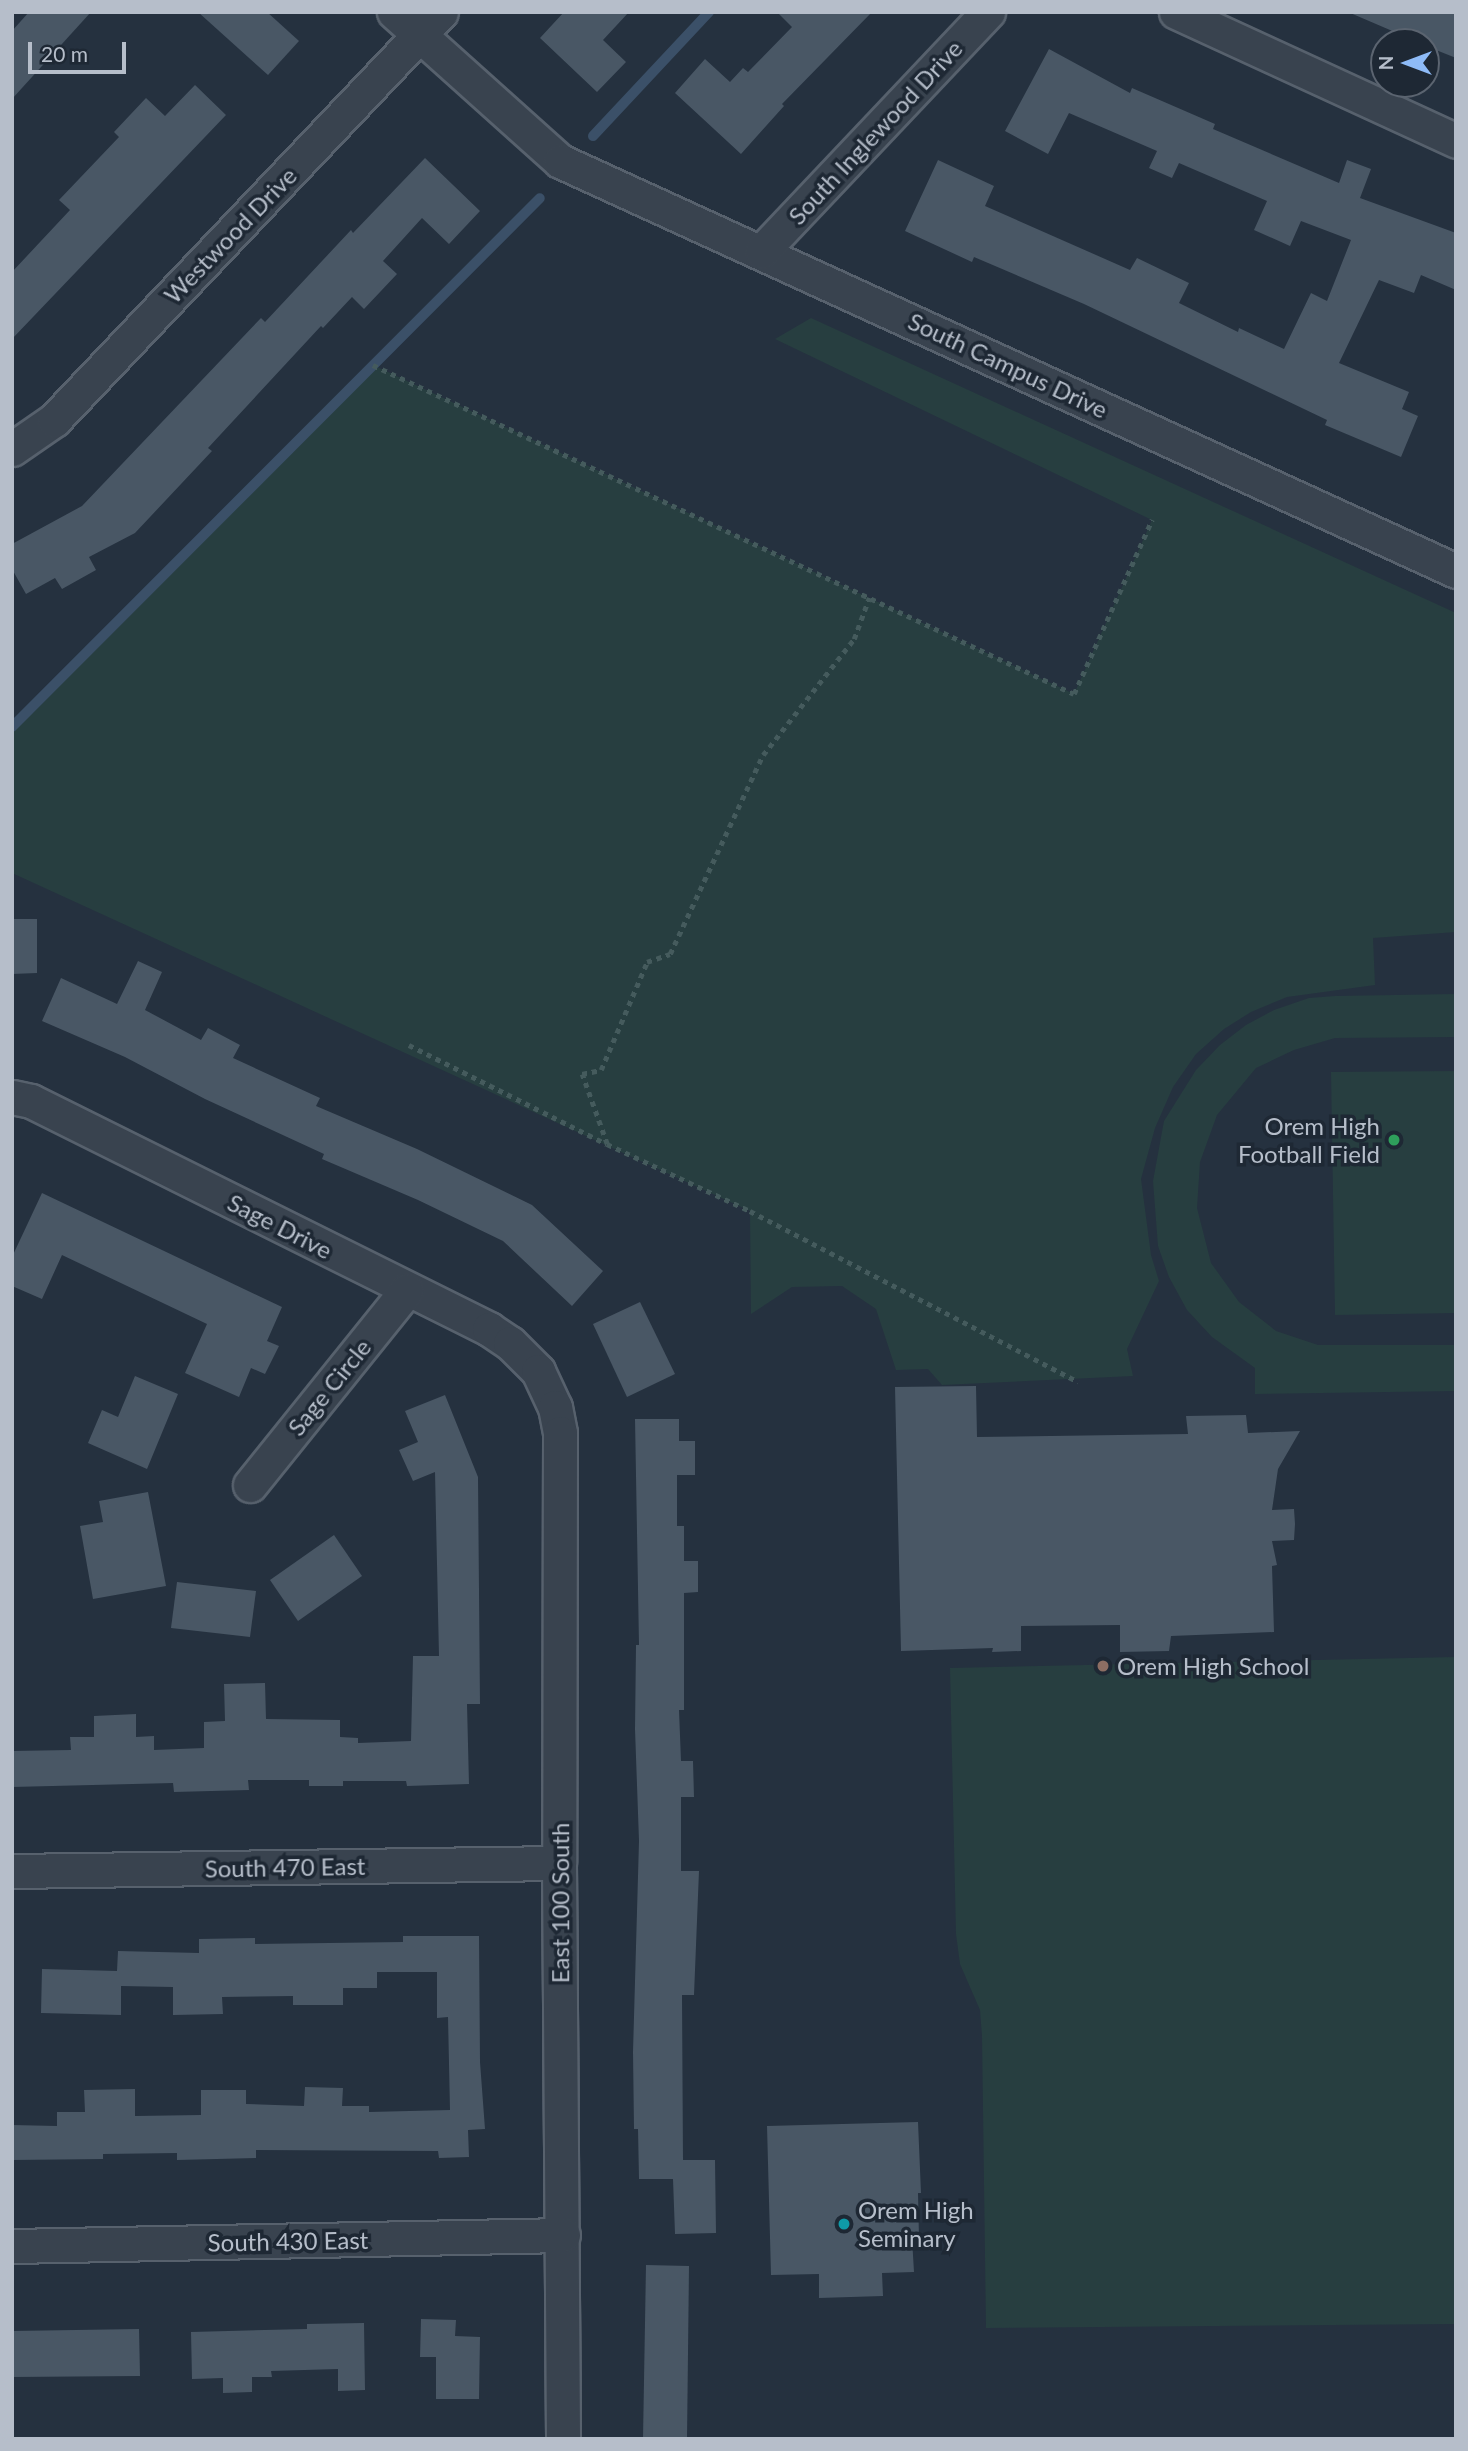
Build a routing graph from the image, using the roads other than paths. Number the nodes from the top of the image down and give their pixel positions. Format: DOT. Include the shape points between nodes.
graph roads {
  1 [pos="394,12"];
  2 [pos="988,12"];
  3 [pos="1176,12"];
  4 [pos="430,24"];
  5 [pos="1456,141"];
  6 [pos="762,251"];
  7 [pos="12,449"];
  8 [pos="1456,571"];
  9 [pos="12,1097"];
  10 [pos="407,1290"];
  11 [pos="538,1371"];
  12 [pos="250,1485"];
  13 [pos="559,1863"];
  14 [pos="12,1871"];
  15 [pos="563,2235"];
  16 [pos="12,2246"];
  17 [pos="563,2439"];
  1 -- 4 [label="street, South Campus Drive"];
  2 -- 6 [label="street, South Inglewood Drive"];
  3 -- 5 [label="street"];
  4 -- 6 [label="street, South Campus Drive" via="560,161"];
  4 -- 7 [label="street, Westwood Drive" via="54,420"];
  6 -- 8 [label="street, South Campus Drive"];
  9 -- 10 [label="street, Sage Drive" via="32,1101"];
  10 -- 11 [label="street, Sage Drive" via="500,1336"];
  10 -- 12 [label="street, Sage Circle"];
  11 -- 13 [label="street, East 100 South" via="555,1407 560,1433"];
  13 -- 14 [label="street, South 470 East"];
  13 -- 15 [label="street, East 100 South"];
  15 -- 16 [label="street, South 430 East"];
  15 -- 17 [label="street, East 100 South"];
}
